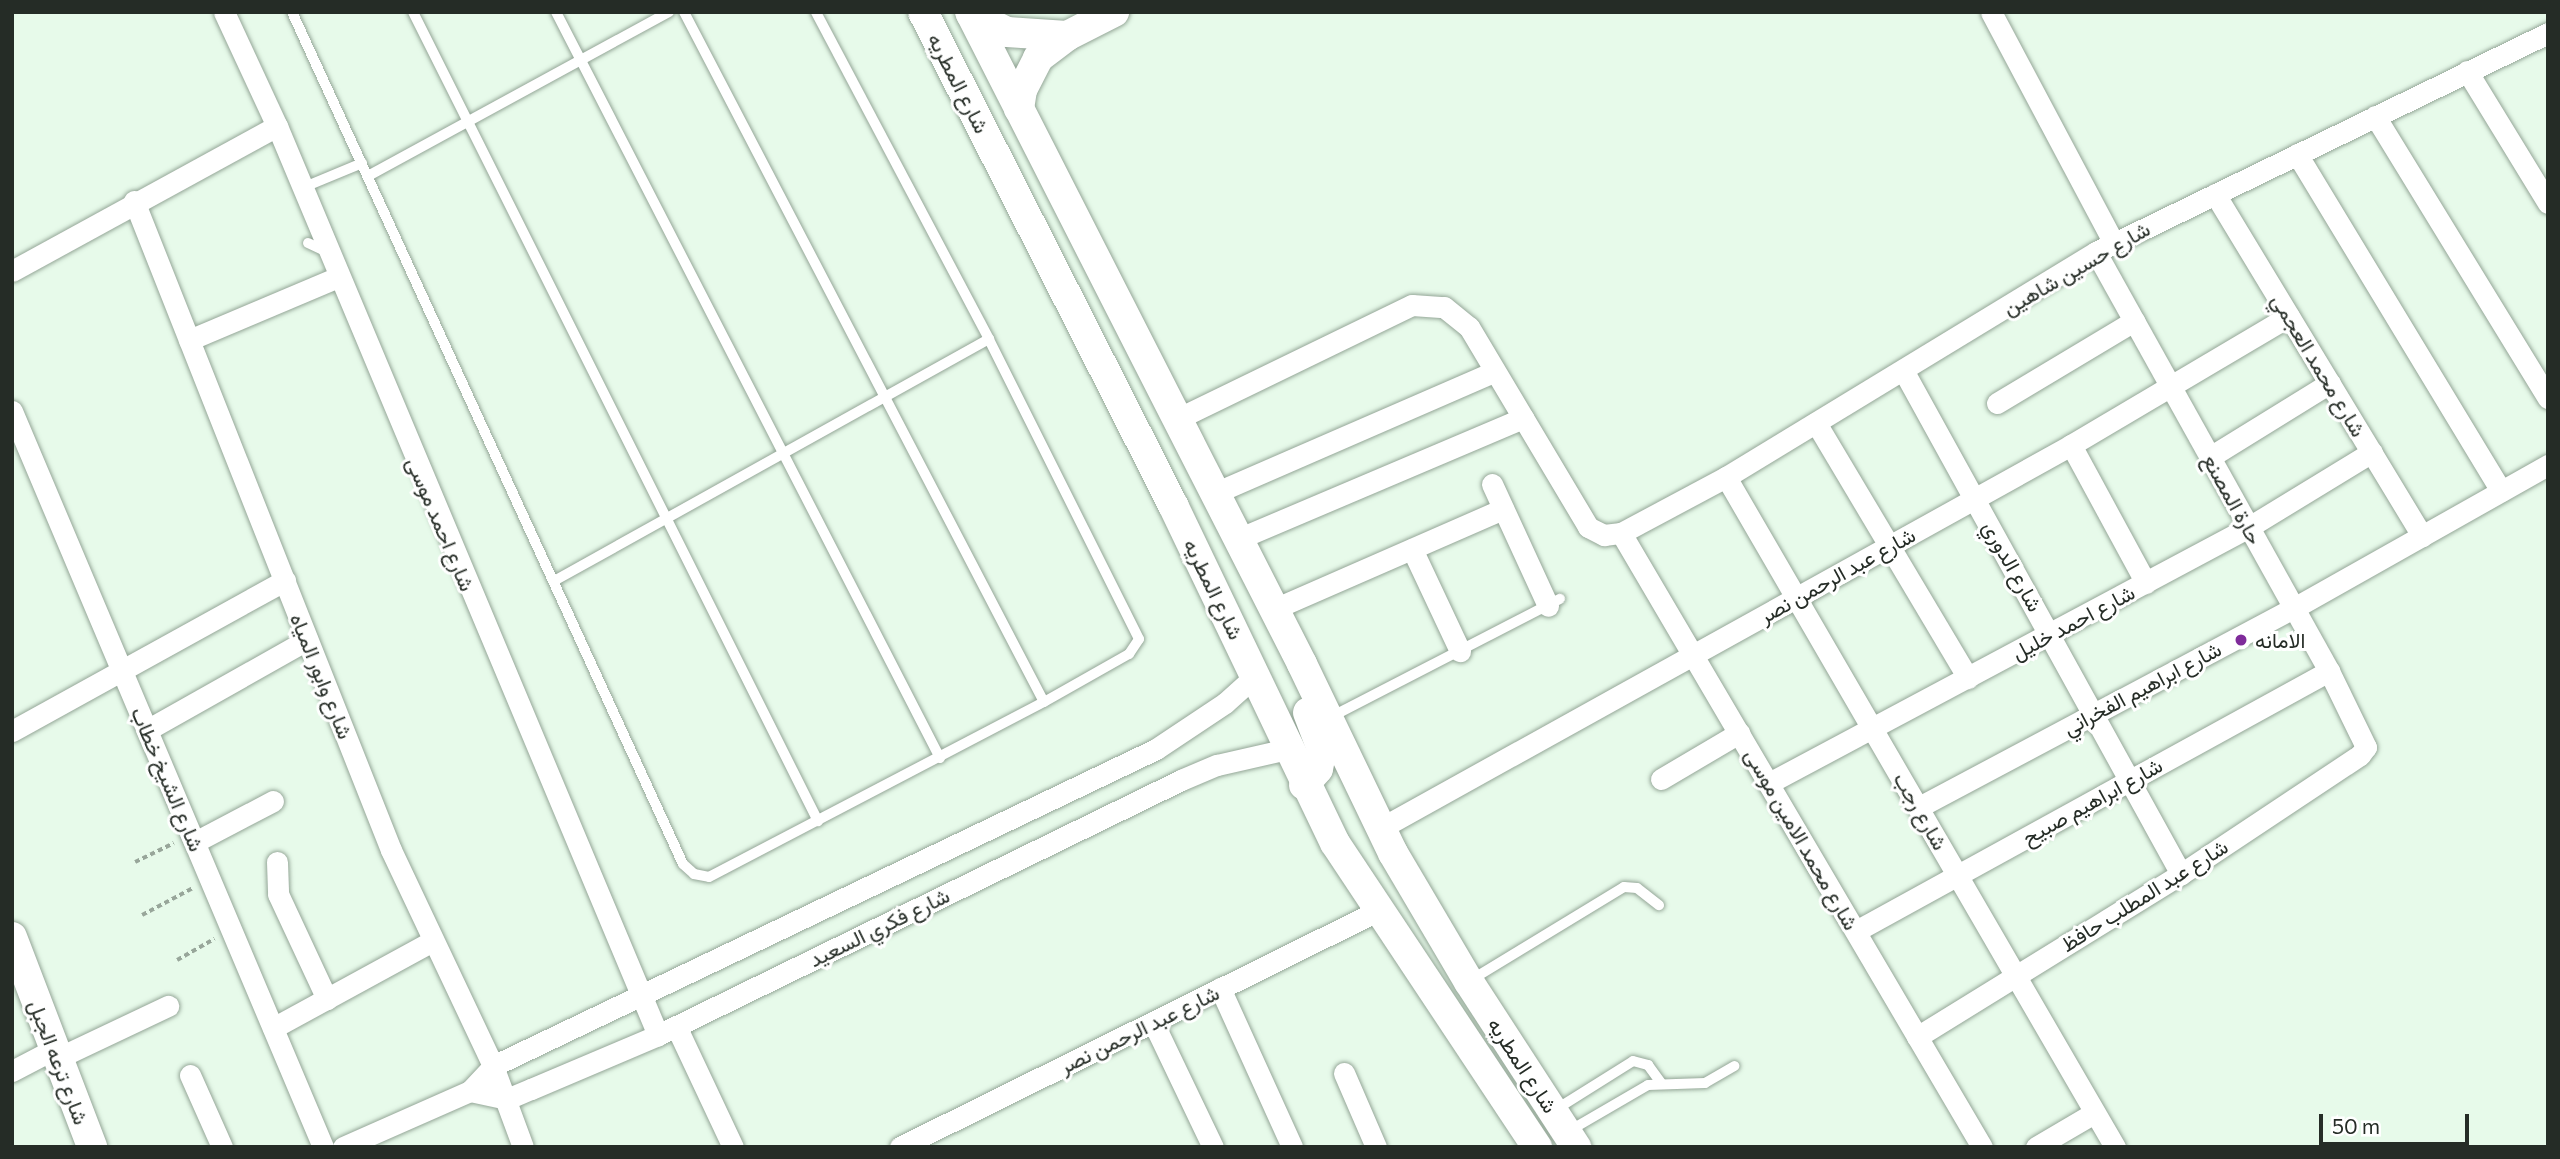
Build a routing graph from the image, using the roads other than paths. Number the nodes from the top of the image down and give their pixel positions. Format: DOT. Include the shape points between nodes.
graph roads {
  1 [pos="224,12"];
  2 [pos="292,12"];
  3 [pos="413,12"];
  4 [pos="556,12"];
  5 [pos="669,12"];
  6 [pos="684,12"];
  7 [pos="816,12"];
  8 [pos="923,12"];
  9 [pos="1114,12"];
  10 [pos="1992,12"];
  11 [pos="971,13"];
  12 [pos="2548,33"];
  13 [pos="1067,36"];
  14 [pos="580,61"];
  15 [pos="2467,71"];
  16 [pos="1019,108"];
  17 [pos="2375,116"];
  18 [pos="468,122"];
  19 [pos="277,126"];
  20 [pos="2297,154"];
  21 [pos="362,163"];
  22 [pos="368,176"];
  23 [pos="302,188"];
  24 [pos="2216,194"];
  25 [pos="134,201"];
  26 [pos="2548,203"];
  27 [pos="307,243"];
  28 [pos="2105,248"];
  29 [pos="328,253"];
  30 [pos="12,271"];
  31 [pos="338,277"];
  32 [pos="2289,316"];
  33 [pos="2134,321"];
  34 [pos="989,339"];
  35 [pos="189,340"];
  36 [pos="1903,370"];
  37 [pos="1495,371"];
  38 [pos="2330,383"];
  39 [pos="2171,388"];
  40 [pos="885,397"];
  41 [pos="2548,398"];
  42 [pos="1997,403"];
  43 [pos="12,411"];
  44 [pos="1523,418"];
  45 [pos="1177,419"];
  46 [pos="1816,423"];
  47 [pos="2071,445"];
  48 [pos="19,447"];
  49 [pos="2372,452"];
  50 [pos="783,454"];
  51 [pos="2210,457"];
  52 [pos="2548,465"];
  53 [pos="1726,477"];
  54 [pos="1492,484"];
  55 [pos="2501,491"];
  56 [pos="1215,494"];
  57 [pos="1975,499"];
  58 [pos="1503,509"];
  59 [pos="669,517"];
  60 [pos="2249,527"];
  61 [pos="1621,533"];
  62 [pos="2422,536"];
  63 [pos="1238,539"];
  64 [pos="1892,544"];
  65 [pos="1412,549"];
  66 [pos="285,580"];
  67 [pos="554,581"];
  68 [pos="2146,583"];
  69 [pos="1798,597"];
  70 [pos="1554,602"];
  71 [pos="2294,608"];
  72 [pos="1275,609"];
  73 [pos="2051,635"];
  74 [pos="307,640"];
  75 [pos="1460,651"];
  76 [pos="1695,654"];
  77 [pos="1302,664"];
  78 [pos="122,670"];
  79 [pos="2329,671"];
  80 [pos="1255,676"];
  81 [pos="1968,678"];
  82 [pos="1044,702"];
  83 [pos="2093,714"];
  84 [pos="1329,718"];
  85 [pos="1874,728"];
  86 [pos="147,730"];
  87 [pos="12,731"];
  88 [pos="1740,733"];
  89 [pos="2366,747"];
  90 [pos="1287,748"];
  91 [pos="940,758"];
  92 [pos="1661,779"];
  93 [pos="2129,781"];
  94 [pos="1769,783"];
  95 [pos="1304,785"];
  96 [pos="273,801"];
  97 [pos="1919,807"];
  98 [pos="818,821"];
  99 [pos="1379,823"];
  100 [pos="193,838"];
  101 [pos="1335,844"];
  102 [pos="276,862"];
  103 [pos="2181,874"];
  104 [pos="1958,875"];
  105 [pos="1659,905"];
  106 [pos="1377,911"];
  107 [pos="1856,931"];
  108 [pos="12,937"];
  109 [pos="431,942"];
  110 [pos="2015,976"];
  111 [pos="1469,982"];
  112 [pos="1220,988"];
  113 [pos="327,999"];
  114 [pos="641,999"];
  115 [pos="168,1006"];
  116 [pos="1153,1022"];
  117 [pos="273,1028"];
  118 [pos="667,1031"];
  119 [pos="1917,1037"];
  120 [pos="56,1053"];
  121 [pos="493,1066"];
  122 [pos="1734,1066"];
  123 [pos="12,1070"];
  124 [pos="1344,1073"];
  125 [pos="190,1075"];
  126 [pos="1661,1083"];
  127 [pos="470,1091"];
  128 [pos="507,1099"];
  129 [pos="2094,1113"];
  130 [pos="1565,1130"];
  131 [pos="913,1144"];
  132 [pos="319,1145"];
  133 [pos="1536,1146"];
  134 [pos="92,1147"];
  135 [pos="222,1147"];
  136 [pos="343,1147"];
  137 [pos="523,1147"];
  138 [pos="733,1147"];
  139 [pos="1213,1147"];
  140 [pos="1292,1147"];
  141 [pos="1376,1147"];
  142 [pos="1982,1147"];
  143 [pos="2036,1147"];
  144 [pos="2115,1147"];
  1 -- 19 [label="street, شارع احمد موسى"];
  2 -- 21 [label="lane"];
  3 -- 18 [label="lane"];
  4 -- 14 [label="lane"];
  5 -- 14 [label="lane"];
  6 -- 40 [label="lane"];
  7 -- 34 [label="lane"];
  8 -- 80 [label="main road, شارع المطريه"];
  9 -- 13 [label="main road"];
  10 -- 28 [label="street, حارة المصنع"];
  11 -- 13 [label="main road" via="1007,32"];
  11 -- 16 [label="main road, شارع المطريه"];
  12 -- 15 [label="street, شارع حسين شاهين"];
  13 -- 16 [label="main road" via="1033,65"];
  14 -- 18 [label="lane"];
  14 -- 50 [label="lane"];
  15 -- 17 [label="street, شارع حسين شاهين"];
  15 -- 26 [label="street"];
  16 -- 45 [label="main road, شارع المطريه"];
  17 -- 20 [label="street, شارع حسين شاهين"];
  17 -- 41 [label="street"];
  18 -- 22 [label="lane"];
  18 -- 59 [label="lane"];
  19 -- 23 [label="street, شارع احمد موسى"];
  19 -- 25 [label="street"];
  20 -- 24 [label="street, شارع حسين شاهين"];
  20 -- 55 [label="street"];
  21 -- 22 [label="lane"];
  21 -- 23 [label="lane"];
  22 -- 67 [label="lane"];
  23 -- 29 [label="street, شارع احمد موسى"];
  24 -- 28 [label="street, شارع حسين شاهين"];
  24 -- 32 [label="street, شارع محمد العجمي"];
  25 -- 30 [label="street"];
  25 -- 35 [label="street, شارع وابور المياه"];
  27 -- 29 [label="lane"];
  28 -- 33 [label="street, حارة المصنع"];
  28 -- 36 [label="street, شارع حسين شاهين"];
  29 -- 31 [label="street, شارع احمد موسى"];
  31 -- 35 [label="street"];
  31 -- 114 [label="street, شارع احمد موسى"];
  32 -- 38 [label="street, شارع محمد العجمي"];
  32 -- 39 [label="street, شارع عبد الرحمن نصر"];
  33 -- 39 [label="street, حارة المصنع"];
  33 -- 42 [label="street"];
  34 -- 40 [label="lane"];
  34 -- 82 [label="lane" via="1139,639 1129,654"];
  35 -- 66 [label="street, شارع وابور المياه"];
  36 -- 46 [label="street, شارع حسين شاهين"];
  36 -- 57 [label="street, شارع الدوري"];
  37 -- 44 [label="street"];
  37 -- 45 [label="street" via="1458,316 1427,303 1412,305"];
  37 -- 56 [label="street"];
  38 -- 49 [label="street, شارع محمد العجمي"];
  38 -- 51 [label="street"];
  39 -- 47 [label="street, شارع عبد الرحمن نصر"];
  39 -- 51 [label="street, حارة المصنع"];
  40 -- 50 [label="lane"];
  40 -- 82 [label="lane"];
  43 -- 48 [label="street, شارع الشيخ خطاب"];
  44 -- 61 [label="street" via="1588,527 1604,535"];
  44 -- 63 [label="street"];
  45 -- 56 [label="main road, شارع المطريه"];
  46 -- 53 [label="street, شارع حسين شاهين"];
  46 -- 64 [label="street"];
  47 -- 57 [label="street, شارع عبد الرحمن نصر"];
  47 -- 68 [label="street"];
  48 -- 78 [label="street, شارع الشيخ خطاب"];
  49 -- 60 [label="street, شارع احمد خليل"];
  49 -- 62 [label="street, شارع محمد العجمي"];
  50 -- 59 [label="lane"];
  50 -- 91 [label="lane"];
  51 -- 60 [label="street, حارة المصنع"];
  52 -- 55 [label="street, شارع ابراهيم الفخراني"];
  53 -- 61 [label="street, شارع حسين شاهين"];
  53 -- 69 [label="street, شارع رجب"];
  54 -- 58 [label="street"];
  55 -- 62 [label="street, شارع ابراهيم الفخراني"];
  56 -- 63 [label="main road, شارع المطريه"];
  57 -- 64 [label="street, شارع عبد الرحمن نصر"];
  57 -- 73 [label="street, شارع الدوري"];
  58 -- 65 [label="street"];
  58 -- 70 [label="street"];
  59 -- 67 [label="lane"];
  59 -- 98 [label="lane"];
  60 -- 68 [label="street, شارع احمد خليل"];
  60 -- 71 [label="street, حارة المصنع"];
  61 -- 76 [label="street, شارع محمد الامين موسى"];
  62 -- 71 [label="street, شارع ابراهيم الفخراني"];
  63 -- 72 [label="main road, شارع المطريه"];
  64 -- 69 [label="street, شارع عبد الرحمن نصر"];
  64 -- 81 [label="street"];
  65 -- 72 [label="street"];
  65 -- 75 [label="street"];
  66 -- 74 [label="street, شارع وابور المياه"];
  66 -- 78 [label="street"];
  67 -- 98 [label="lane" via="689,869 709,877 723,872"];
  68 -- 73 [label="street, شارع احمد خليل"];
  69 -- 76 [label="street, شارع عبد الرحمن نصر"];
  69 -- 85 [label="street, شارع رجب"];
  70 -- 75 [label="lane"];
  71 -- 79 [label="street, حارة المصنع"];
  71 -- 83 [label="street, شارع ابراهيم الفخراني"];
  72 -- 77 [label="main road, شارع المطريه"];
  73 -- 81 [label="street, شارع احمد خليل"];
  73 -- 83 [label="street, شارع الدوري"];
  74 -- 86 [label="street"];
  74 -- 109 [label="street, شارع وابور المياه"];
  75 -- 84 [label="lane"];
  76 -- 88 [label="street, شارع محمد الامين موسى"];
  76 -- 99 [label="street, شارع عبد الرحمن نصر"];
  77 -- 84 [label="main road, شارع المطريه"];
  77 -- 95 [label="main road" via="1298,692 1322,749 1318,769"];
  78 -- 86 [label="street, شارع الشيخ خطاب"];
  78 -- 87 [label="street"];
  79 -- 89 [label="street, حارة المصنع"];
  79 -- 93 [label="street, شارع ابراهيم صبيح"];
  80 -- 90 [label="main road, شارع المطريه"];
  80 -- 114 [label="street, شارع فكري السعيد" via="1225,703 1156,749"];
  81 -- 85 [label="street, شارع احمد خليل"];
  82 -- 91 [label="lane"];
  83 -- 93 [label="street, شارع الدوري"];
  83 -- 97 [label="street, شارع ابراهيم الفخراني"];
  84 -- 99 [label="main road, شارع المطريه"];
  85 -- 94 [label="street, شارع احمد خليل"];
  85 -- 97 [label="street, شارع رجب"];
  86 -- 100 [label="street, شارع الشيخ خطاب"];
  88 -- 92 [label="street"];
  88 -- 94 [label="street, شارع محمد الامين موسى"];
  89 -- 103 [label="street, شارع عبد المطلب حافظ"];
  90 -- 95 [label="main road, شارع المطريه"];
  90 -- 118 [label="street, شارع فكري السعيد" via="1217,765 1181,780"];
  91 -- 98 [label="lane"];
  93 -- 103 [label="street, شارع الدوري"];
  93 -- 104 [label="street, شارع ابراهيم صبيح"];
  94 -- 107 [label="street, شارع محمد الامين موسى"];
  95 -- 101 [label="main road, شارع المطريه"];
  96 -- 100 [label="street"];
  97 -- 104 [label="street, شارع رجب"];
  99 -- 101 [label="main road" via="1357,823"];
  99 -- 111 [label="main road, شارع المطريه"];
  100 -- 117 [label="street, شارع الشيخ خطاب"];
  101 -- 106 [label="main road, شارع المطريه"];
  102 -- 113 [label="street" via="278,894"];
  103 -- 110 [label="street, شارع عبد المطلب حافظ"];
  104 -- 107 [label="street, شارع ابراهيم صبيح"];
  104 -- 110 [label="street, شارع رجب"];
  105 -- 111 [label="lane" via="1637,888 1624,887"];
  106 -- 112 [label="street, شارع عبد الرحمن نصر"];
  106 -- 133 [label="main road, شارع المطريه" via="1443,1001"];
  107 -- 119 [label="street, شارع محمد الامين موسى"];
  108 -- 120 [label="main road, شارع ترعه الجبل"];
  109 -- 113 [label="street"];
  109 -- 121 [label="street, شارع وابور المياه"];
  110 -- 119 [label="street, شارع عبد المطلب حافظ"];
  110 -- 129 [label="street, شارع رجب"];
  111 -- 130 [label="main road, شارع المطريه"];
  112 -- 116 [label="street, شارع عبد الرحمن نصر"];
  112 -- 140 [label="street"];
  113 -- 117 [label="street"];
  114 -- 118 [label="street, شارع احمد موسى"];
  114 -- 121 [label="street, شارع فكري السعيد"];
  115 -- 120 [label="street"];
  116 -- 131 [label="street, شارع عبد الرحمن نصر"];
  116 -- 139 [label="street"];
  117 -- 132 [label="street, شارع الشيخ خطاب"];
  118 -- 128 [label="street, شارع فكري السعيد"];
  118 -- 138 [label="street, شارع احمد موسى"];
  119 -- 142 [label="street, شارع محمد الامين موسى"];
  120 -- 123 [label="street"];
  120 -- 134 [label="main road, شارع ترعه الجبل"];
  121 -- 127 [label="street, شارع فكري السعيد"];
  121 -- 128 [label="street, شارع وابور المياه"];
  122 -- 126 [label="lane" via="1705,1083"];
  124 -- 141 [label="street"];
  125 -- 135 [label="street"];
  126 -- 130 [label="lane" via="1648,1085"];
  126 -- 130 [label="lane" via="1648,1065 1633,1061"];
  127 -- 128 [label="street"];
  127 -- 136 [label="street, شارع فكري السعيد"];
  128 -- 137 [label="street, شارع وابور المياه"];
  129 -- 143 [label="street"];
  129 -- 144 [label="street, شارع رجب"];
}
